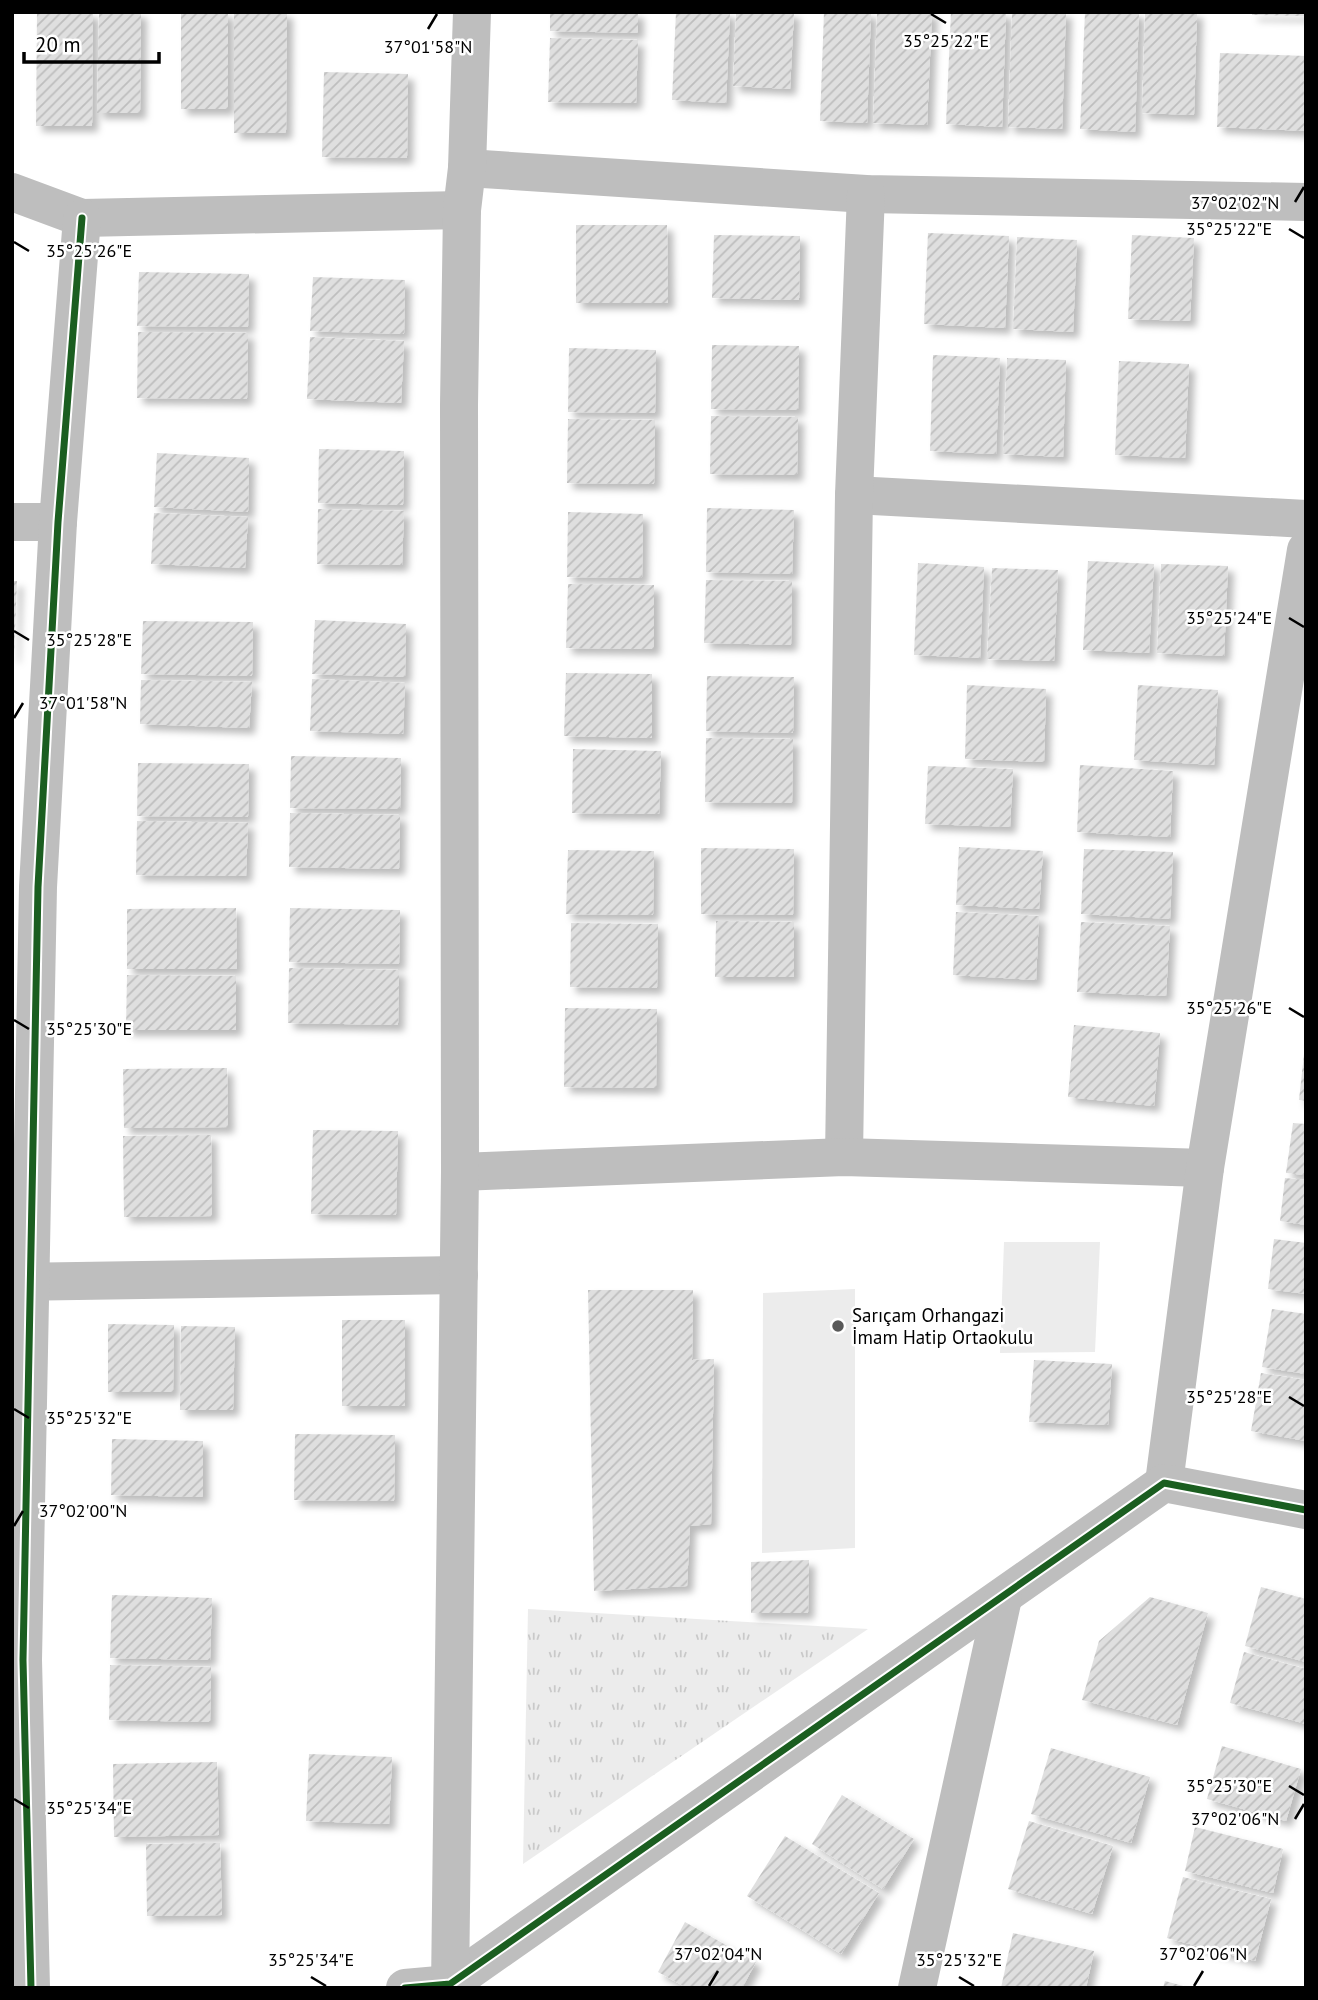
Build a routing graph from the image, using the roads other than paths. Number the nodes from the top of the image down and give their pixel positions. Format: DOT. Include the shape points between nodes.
graph roads {
  1 [pos="472,12"];
  2 [pos="467,168"];
  3 [pos="12,192"];
  4 [pos="866,194"];
  5 [pos="1306,202"];
  6 [pos="462,210"];
  7 [pos="82,218"];
  8 [pos="854,495"];
  9 [pos="1306,519"];
  10 [pos="12,522"];
  11 [pos="58,522"];
  12 [pos="1306,550"];
  13 [pos="25,887"];
  14 [pos="844,1157"];
  15 [pos="1205,1168"];
  16 [pos="460,1172"];
  17 [pos="459,1276"];
  18 [pos="20,1281"];
  19 [pos="1164,1483"];
  20 [pos="1306,1510"];
  21 [pos="1003,1598"];
  22 [pos="18,1661"];
  23 [pos="450,1986"];
  24 [pos="31,1988"];
  25 [pos="405,1988"];
  26 [pos="917,1988"];
  1 -- 2 [label="street"];
  2 -- 4 [label="street"];
  2 -- 6 [label="street"];
  3 -- 7 [label="street"];
  4 -- 5 [label="street"];
  4 -- 8 [label="street"];
  6 -- 7 [label="street"];
  6 -- 16 [label="street"];
  7 -- 11 [label="street"];
  8 -- 9 [label="street"];
  8 -- 14 [label="street"];
  10 -- 11 [label="street"];
  11 -- 13 [label="street"];
  12 -- 15 [label="street"];
  13 -- 18 [label="street"];
  14 -- 15 [label="street"];
  14 -- 16 [label="street"];
  15 -- 19 [label="street"];
  16 -- 17 [label="street"];
  17 -- 18 [label="street"];
  17 -- 23 [label="street"];
  18 -- 22 [label="street"];
  19 -- 20 [label="street"];
  19 -- 21 [label="street"];
  21 -- 23 [label="street"];
  21 -- 26 [label="street"];
  22 -- 24 [label="street"];
  23 -- 25 [label="street"];
}
